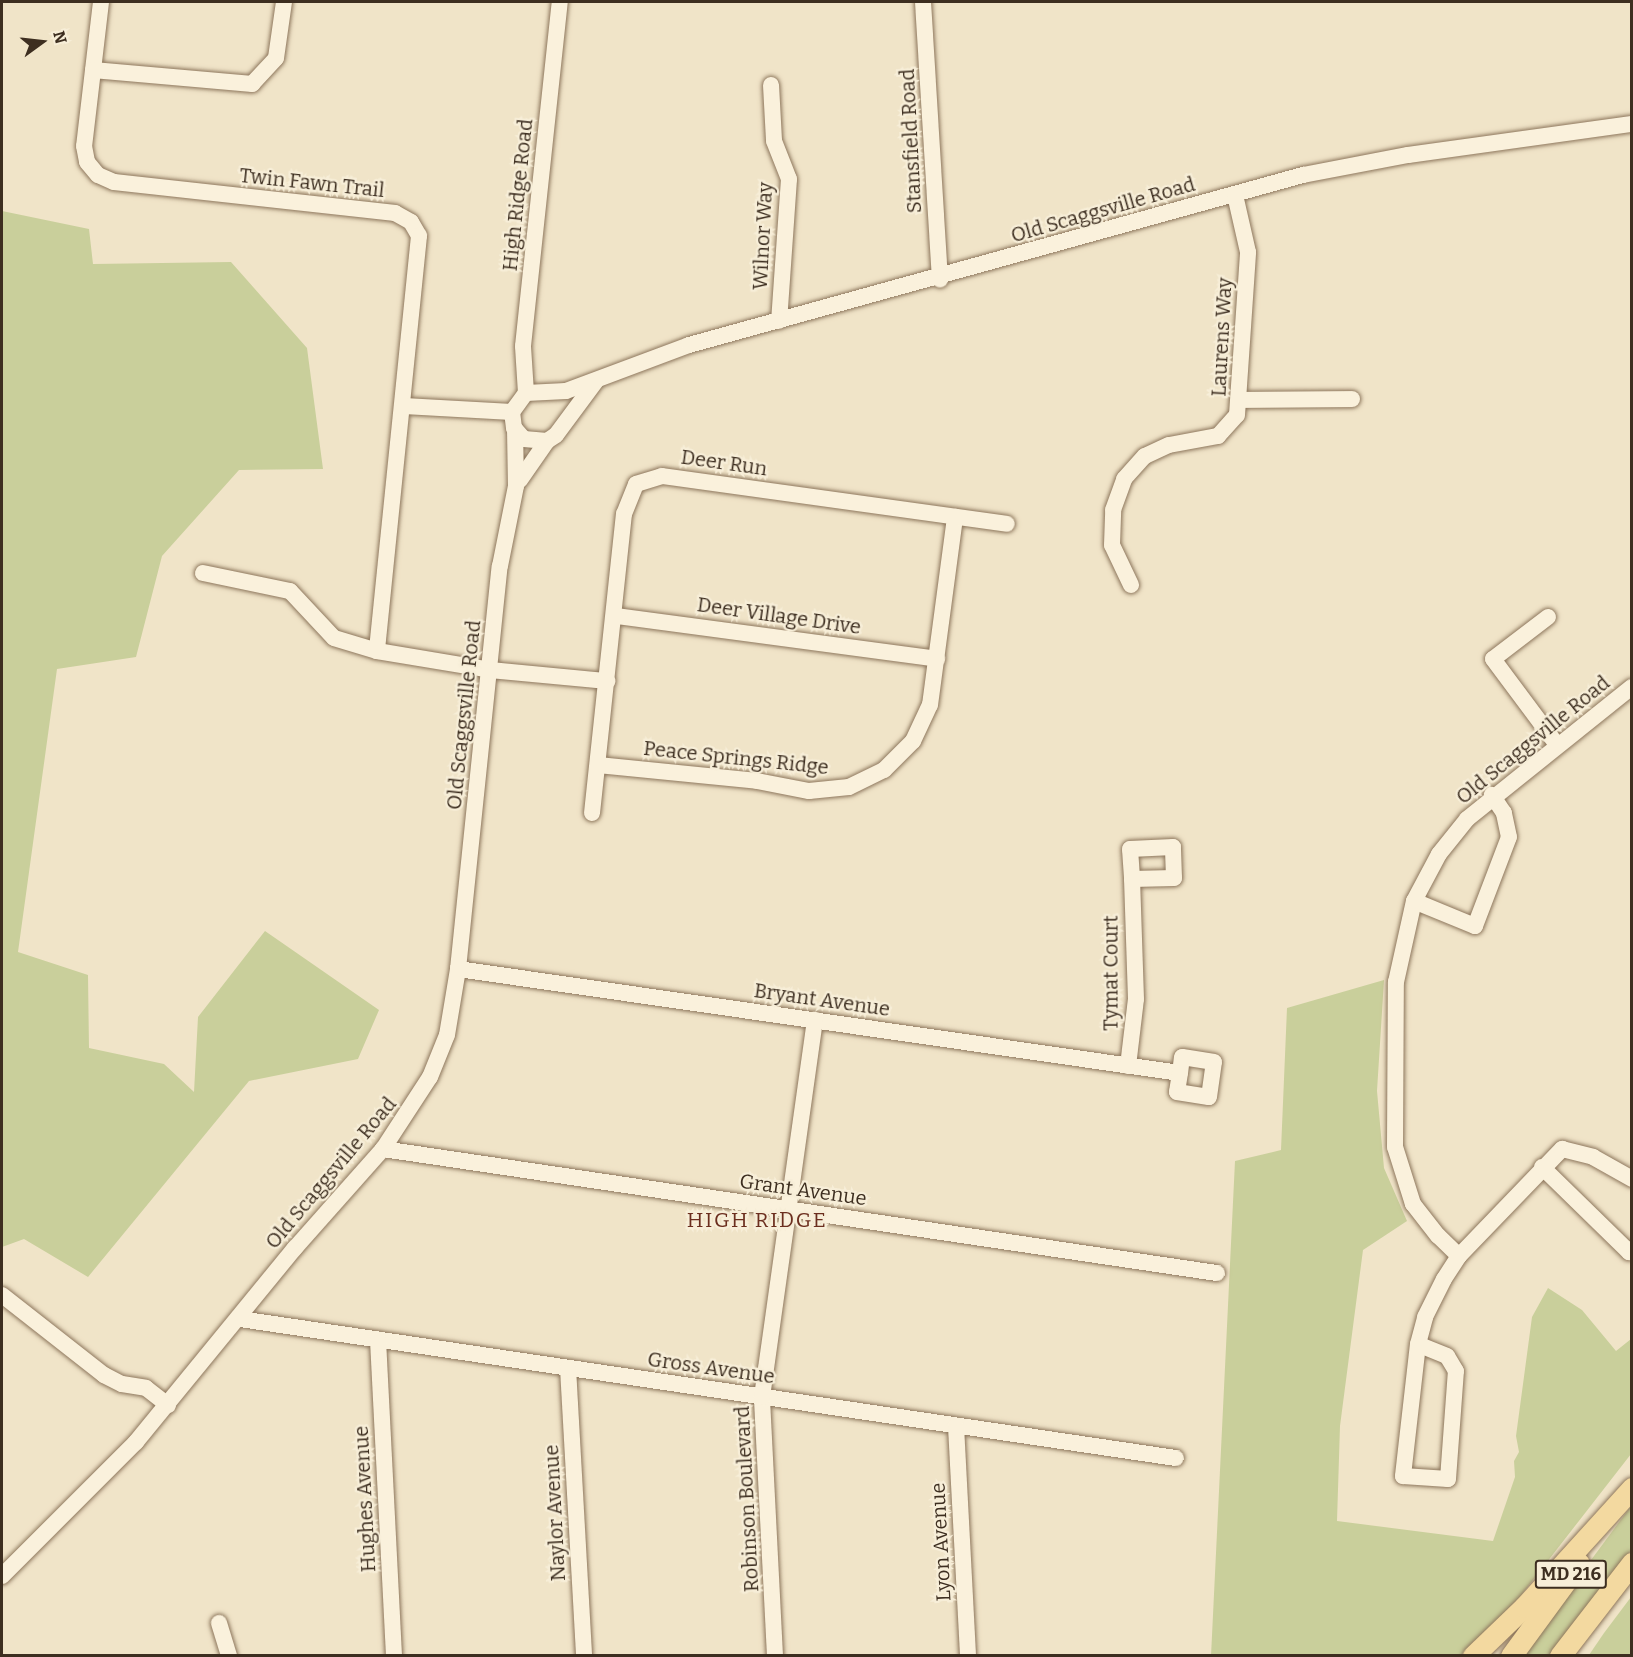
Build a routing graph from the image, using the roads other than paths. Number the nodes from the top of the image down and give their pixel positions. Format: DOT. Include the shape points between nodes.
graph roads {
  1 [pos="101,2"];
  2 [pos="284,2"];
  3 [pos="560,2"];
  4 [pos="923,2"];
  5 [pos="93,70"];
  6 [pos="771,85"];
  7 [pos="1632,124"];
  8 [pos="1235,195"];
  9 [pos="940,279"];
  10 [pos="779,321"];
  11 [pos="596,381"];
  12 [pos="535,392"];
  13 [pos="1352,399"];
  14 [pos="1241,400"];
  15 [pos="404,406"];
  16 [pos="512,412"];
  17 [pos="561,427"];
  18 [pos="515,429"];
  19 [pos="546,441"];
  20 [pos="516,486"];
  21 [pos="955,518"];
  22 [pos="1006,524"];
  23 [pos="203,573"];
  24 [pos="1131,585"];
  25 [pos="616,615"];
  26 [pos="1548,617"];
  27 [pos="377,651"];
  28 [pos="937,658"];
  29 [pos="490,670"];
  30 [pos="607,681"];
  31 [pos="1632,687"];
  32 [pos="1557,745"];
  33 [pos="598,765"];
  34 [pos="1492,795"];
  35 [pos="592,813"];
  36 [pos="1132,879"];
  37 [pos="1414,901"];
  38 [pos="458,969"];
  39 [pos="815,1020"];
  40 [pos="1128,1066"];
  41 [pos="1179,1073"];
  42 [pos="384,1149"];
  43 [pos="1542,1167"];
  44 [pos="1632,1179"];
  45 [pos="789,1209"];
  46 [pos="1632,1250"];
  47 [pos="1460,1256"];
  48 [pos="1217,1273"];
  49 [pos="2,1295"];
  50 [pos="240,1319"];
  51 [pos="378,1340"];
  52 [pos="1418,1344"];
  53 [pos="568,1368"];
  54 [pos="762,1397"];
  55 [pos="168,1405"];
  56 [pos="956,1426"];
  57 [pos="1176,1458"];
  58 [pos="1632,1488"];
  59 [pos="1632,1492"];
  60 [pos="1632,1563"];
  61 [pos="1632,1572"];
  62 [pos="2,1576"];
  63 [pos="219,1623"];
  64 [pos="229,1656"];
  65 [pos="394,1656"];
  66 [pos="584,1656"];
  67 [pos="775,1656"];
  68 [pos="968,1656"];
  69 [pos="1473,1656"];
  70 [pos="1511,1656"];
  71 [pos="1560,1656"];
  72 [pos="1574,1656"];
  1 -- 5 [label="street, Twin Fawn Trail"];
  2 -- 5 [label="street" via="276,58 252,84"];
  3 -- 12 [label="street, High Ridge Road" via="523,346"];
  4 -- 9 [label="street, Stansfield Road"];
  5 -- 15 [label="street, Twin Fawn Trail" via="85,155 92,170 106,179 395,213 411,222 420,245"];
  6 -- 10 [label="street, Wilnor Way" via="774,141 789,179"];
  7 -- 8 [label="street, Old Scaggsville Road" via="1351,165"];
  8 -- 9 [label="street, Old Scaggsville Road"];
  8 -- 14 [label="street, Laurens Way" via="1248,252"];
  9 -- 10 [label="street, Old Scaggsville Road"];
  10 -- 11 [label="street, Old Scaggsville Road" via="689,345"];
  11 -- 12 [label="street, Old Scaggsville Road" via="566,391"];
  11 -- 17 [label="street"];
  12 -- 16 [label="street"];
  12 -- 17 [label="street" via="560,405"];
  13 -- 14 [label="street"];
  14 -- 24 [label="street, Laurens Way" via="1237,415 1218,436 1156,450 1124,479 1113,510 1112,545"];
  15 -- 16 [label="street"];
  15 -- 27 [label="street, Twin Fawn Trail"];
  16 -- 18 [label="street"];
  17 -- 19 [label="street"];
  18 -- 19 [label="street" via="524,439"];
  18 -- 20 [label="street, Old Scaggsville Road"];
  19 -- 20 [label="street, Old Scaggsville Road" via="528,462"];
  20 -- 29 [label="street, Old Scaggsville Road" via="500,566"];
  21 -- 22 [label="street, Deer Run"];
  21 -- 25 [label="street, Deer Run" via="662,476 648,478 636,484 628,496"];
  21 -- 28 [label="street, Peace Springs Ridge"];
  23 -- 27 [label="street" via="290,591 334,638"];
  25 -- 28 [label="street, Deer Village Drive"];
  25 -- 30 [label="street, Deer Run"];
  26 -- 32 [label="street" via="1493,659"];
  27 -- 29 [label="street"];
  28 -- 33 [label="street, Peace Springs Ridge" via="930,705 913,741 884,770 849,787 809,791 757,781"];
  29 -- 30 [label="street"];
  29 -- 38 [label="street, Old Scaggsville Road"];
  30 -- 33 [label="street, Deer Run"];
  31 -- 32 [label="street, Old Scaggsville Road"];
  32 -- 34 [label="street, Old Scaggsville Road"];
  33 -- 35 [label="street, Deer Run"];
  34 -- 37 [label="street, Old Scaggsville Road" via="1439,854"];
  34 -- 37 [label="street" via="1504,813 1509,837 1475,926"];
  36 -- 40 [label="street, Tymat Court" via="1136,999"];
  37 -- 47 [label="street, Old Scaggsville Road" via="1396,982 1395,1147 1413,1204"];
  38 -- 39 [label="street, Bryant Avenue"];
  38 -- 42 [label="street, Old Scaggsville Road" via="453,1007 438,1058 419,1100"];
  39 -- 40 [label="street, Bryant Avenue"];
  39 -- 45 [label="street, Robinson Boulevard"];
  40 -- 41 [label="street, Bryant Avenue"];
  42 -- 45 [label="street, Grant Avenue"];
  42 -- 50 [label="street, Old Scaggsville Road" via="295,1248"];
  43 -- 44 [label="street" via="1562,1149 1593,1157"];
  43 -- 46 [label="street" via="1629,1252"];
  43 -- 47 [label="street"];
  45 -- 48 [label="street, Grant Avenue"];
  45 -- 54 [label="street, Robinson Boulevard"];
  47 -- 52 [label="street" via="1433,1299"];
  49 -- 55 [label="street" via="104,1375 122,1384 146,1388"];
  50 -- 51 [label="street, Gross Avenue"];
  50 -- 55 [label="street, Old Scaggsville Road"];
  51 -- 53 [label="street, Gross Avenue"];
  51 -- 65 [label="street, Hughes Avenue"];
  52 -- 52 [label="street" via="1447,1356 1456,1371 1448,1479 1403,1476"];
  53 -- 54 [label="street, Gross Avenue"];
  53 -- 66 [label="street, Naylor Avenue"];
  54 -- 56 [label="street, Gross Avenue"];
  54 -- 67 [label="street, Robinson Boulevard"];
  55 -- 62 [label="street, Old Scaggsville Road" via="99,1483"];
  56 -- 57 [label="street, Gross Avenue"];
  56 -- 68 [label="street, Lyon Avenue"];
  58 -- 69 [label="main road" via="1524,1607"];
  59 -- 70 [label="main road, MD 216"];
  60 -- 71 [label="main road, MD 216"];
  61 -- 72 [label="main road"];
  63 -- 64 [label="street"];
}
